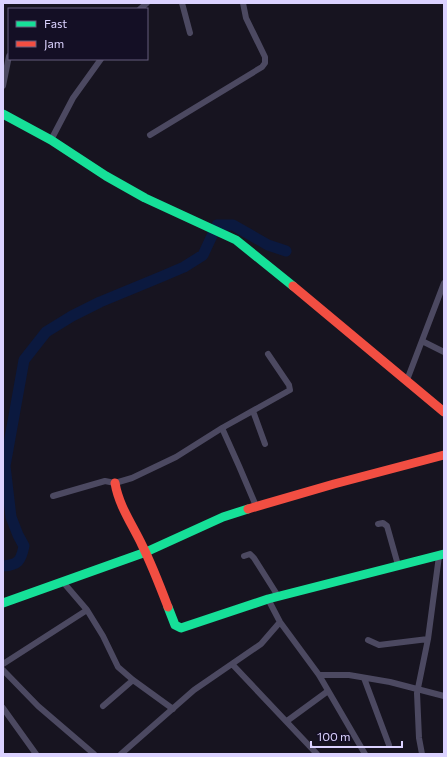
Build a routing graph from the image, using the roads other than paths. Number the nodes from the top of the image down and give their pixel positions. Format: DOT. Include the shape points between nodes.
graph roads {
  1 [pos="182,3"];
  2 [pos="243,3"];
  3 [pos="190,33"];
  4 [pos="8,60"];
  5 [pos="100,60"];
  6 [pos="3,86"];
  7 [pos="3,114"];
  8 [pos="150,135"];
  9 [pos="51,140"];
  10 [pos="444,283"];
  11 [pos="422,341"];
  12 [pos="444,352"];
  13 [pos="268,354"];
  14 [pos="407,380"];
  15 [pos="253,411"];
  16 [pos="444,412"];
  17 [pos="222,428"];
  18 [pos="265,444"];
  19 [pos="444,455"];
  20 [pos="115,483"];
  21 [pos="53,496"];
  22 [pos="256,506"];
  23 [pos="378,524"];
  24 [pos="146,552"];
  25 [pos="442,555"];
  26 [pos="244,556"];
  27 [pos="398,564"];
  28 [pos="63,582"];
  29 [pos="278,596"];
  30 [pos="268,599"];
  31 [pos="3,604"];
  32 [pos="87,610"];
  33 [pos="280,622"];
  34 [pos="428,639"];
  35 [pos="368,640"];
  36 [pos="3,664"];
  37 [pos="232,664"];
  38 [pos="3,670"];
  39 [pos="319,675"];
  40 [pos="364,678"];
  41 [pos="133,680"];
  42 [pos="418,688"];
  43 [pos="328,691"];
  44 [pos="444,696"];
  45 [pos="103,706"];
  46 [pos="3,708"];
  47 [pos="173,709"];
  48 [pos="287,721"];
  49 [pos="389,745"];
  50 [pos="36,754"];
  51 [pos="94,754"];
  52 [pos="121,754"];
  53 [pos="317,754"];
  54 [pos="365,754"];
  55 [pos="422,754"];
  1 -- 3 [label="street"];
  2 -- 8 [label="street" via="246,18 265,57 265,63"];
  4 -- 6 [label="street"];
  5 -- 9 [label="street" via="73,98"];
  7 -- 9 [label="street"];
  9 -- 14 [label="street" via="139,194 236,240"];
  10 -- 11 [label="street"];
  11 -- 12 [label="street"];
  11 -- 14 [label="street"];
  13 -- 15 [label="street" via="290,390"];
  14 -- 16 [label="street"];
  15 -- 17 [label="street"];
  15 -- 18 [label="street"];
  17 -- 20 [label="street" via="176,457 132,478"];
  17 -- 22 [label="street"];
  19 -- 22 [label="street"];
  20 -- 21 [label="street" via="105,481"];
  20 -- 24 [label="street" via="125,513"];
  22 -- 24 [label="street" via="223,517"];
  23 -- 27 [label="street" via="383,523 387,526"];
  24 -- 28 [label="street"];
  24 -- 30 [label="street" via="178,627"];
  25 -- 27 [label="street"];
  25 -- 34 [label="street"];
  26 -- 29 [label="street" via="250,554 254,558"];
  27 -- 29 [label="street"];
  28 -- 31 [label="street"];
  28 -- 32 [label="street"];
  29 -- 30 [label="street"];
  30 -- 33 [label="street"];
  32 -- 36 [label="street"];
  32 -- 41 [label="street" via="118,667"];
  33 -- 37 [label="street" via="261,644"];
  33 -- 39 [label="street"];
  34 -- 35 [label="street" via="379,644"];
  34 -- 42 [label="street"];
  37 -- 47 [label="street" via="194,690"];
  37 -- 48 [label="street"];
  38 -- 51 [label="street" via="38,706"];
  39 -- 40 [label="street"];
  39 -- 43 [label="street"];
  40 -- 42 [label="street"];
  40 -- 49 [label="street"];
  41 -- 45 [label="street"];
  41 -- 47 [label="street"];
  42 -- 44 [label="street"];
  42 -- 55 [label="street" via="416,698"];
  43 -- 48 [label="street"];
  43 -- 54 [label="street"];
  46 -- 50 [label="street"];
  47 -- 52 [label="street"];
  48 -- 53 [label="street"];
}
